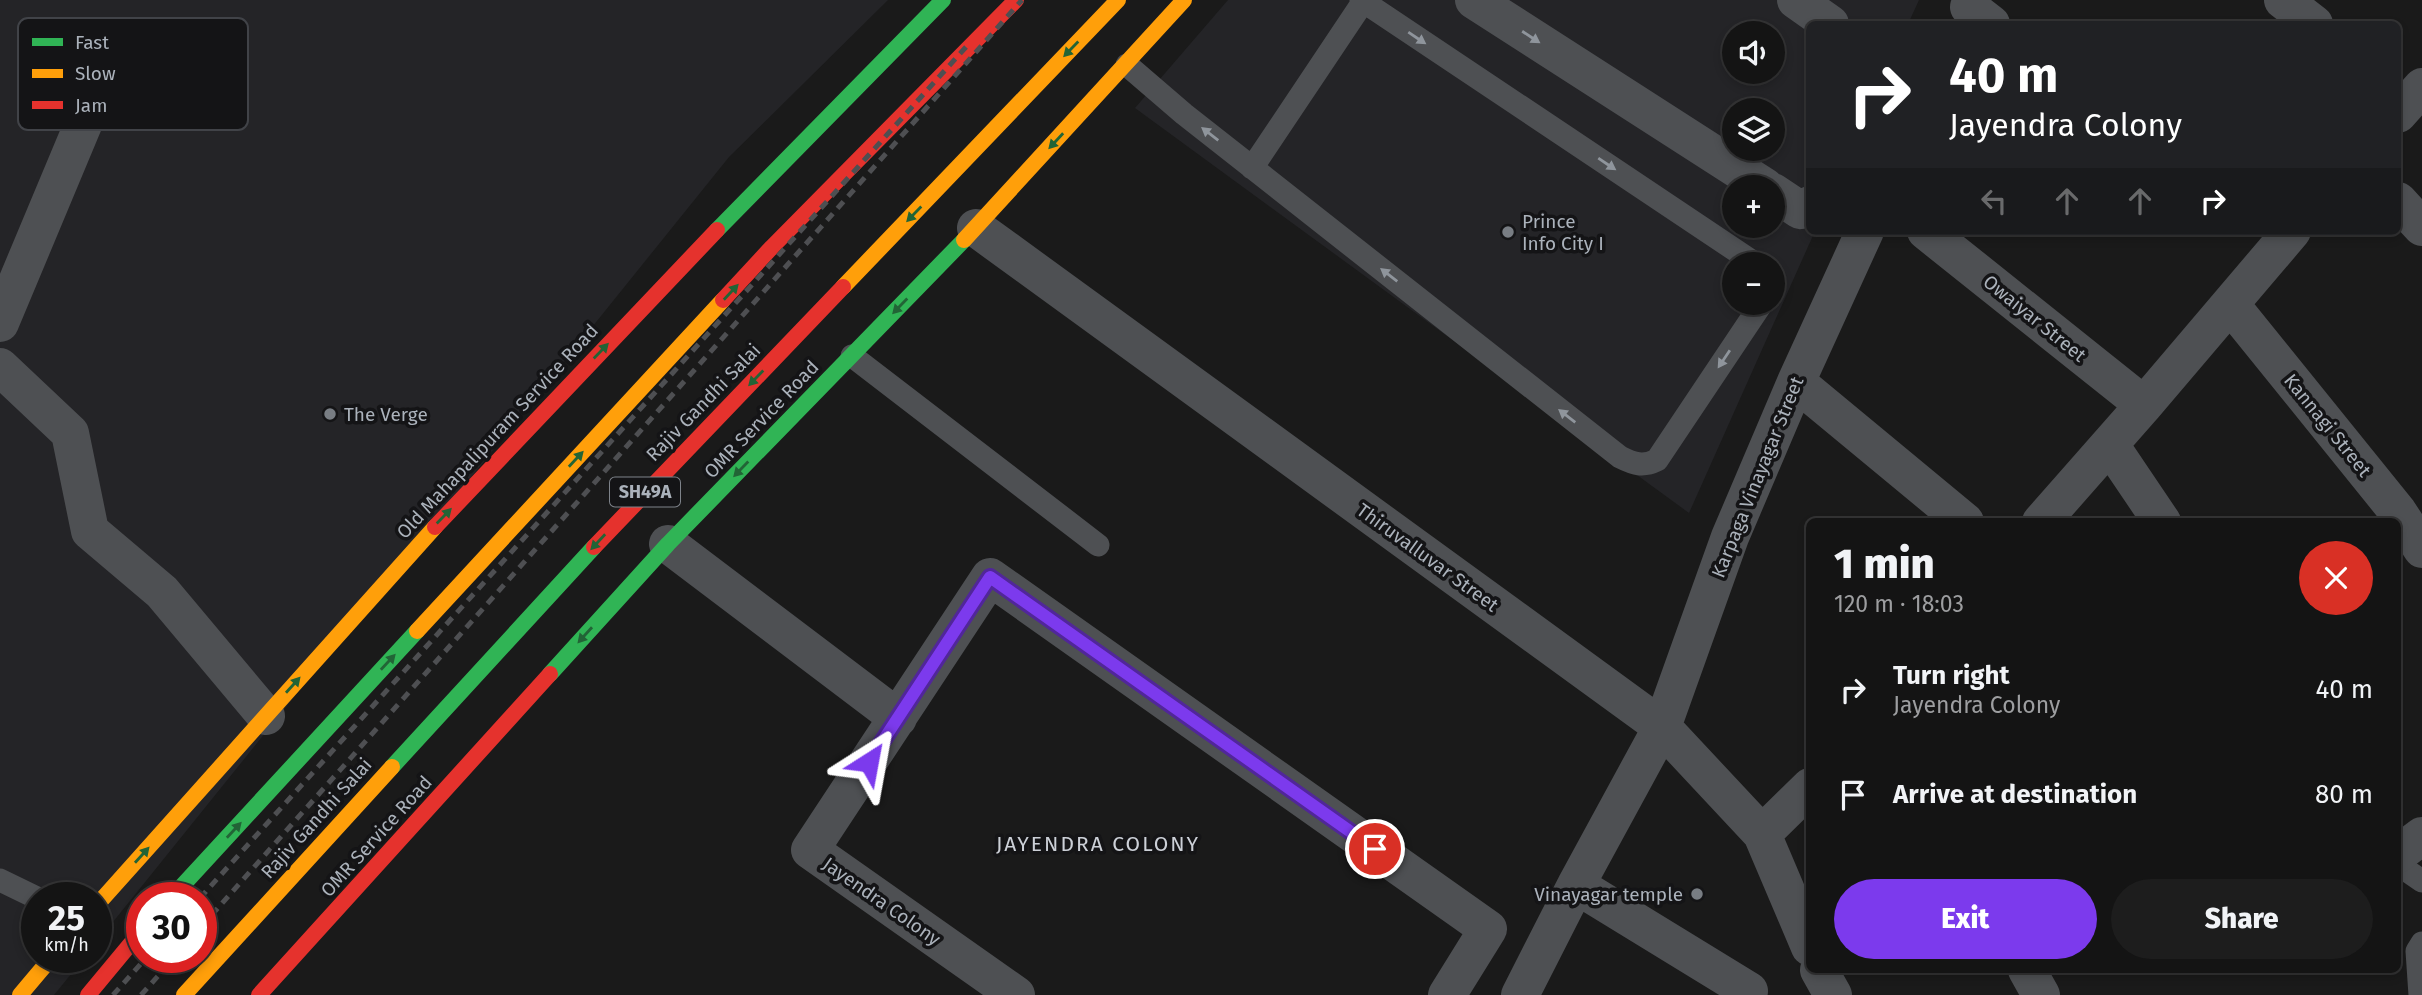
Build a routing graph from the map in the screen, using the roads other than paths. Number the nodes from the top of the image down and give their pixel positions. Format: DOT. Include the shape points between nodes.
graph roads {
  1 [pos="943,0"];
  2 [pos="1016,0"];
  3 [pos="1118,0"];
  4 [pos="1184,0"];
  5 [pos="1474,0"];
  6 [pos="1796,0"];
  7 [pos="2283,0"];
  8 [pos="1362,1"];
  9 [pos="1826,21"];
  10 [pos="2310,21"];
  11 [pos="1127,65"];
  12 [pos="81,130"];
  13 [pos="1252,168"];
  14 [pos="1746,175"];
  15 [pos="1785,200"];
  16 [pos="2401,204"];
  17 [pos="1806,207"];
  18 [pos="2422,227"];
  19 [pos="976,228"];
  20 [pos="1863,235"];
  21 [pos="1931,235"];
  22 [pos="2280,235"];
  23 [pos="1738,252"];
  24 [pos="2230,304"];
  25 [pos="1754,315"];
  26 [pos="0,323"];
  27 [pos="852,356"];
  28 [pos="0,367"];
  29 [pos="1796,382"];
  30 [pos="2144,405"];
  31 [pos="2110,445"];
  32 [pos="1960,518"];
  33 [pos="2045,518"];
  34 [pos="2159,518"];
  35 [pos="668,544"];
  36 [pos="1098,545"];
  37 [pos="2422,549"];
  38 [pos="266,716"];
  39 [pos="898,718"];
  40 [pos="1662,727"];
  41 [pos="1806,791"];
  42 [pos="1762,834"];
  43 [pos="2422,836"];
  44 [pos="2401,852"];
  45 [pos="2401,860"];
  46 [pos="0,880"];
  47 [pos="2422,881"];
  48 [pos="186,882"];
  49 [pos="1576,885"];
  50 [pos="112,888"];
  51 [pos="21,890"];
  52 [pos="1806,938"];
  53 [pos="2422,943"];
  54 [pos="126,949"];
  55 [pos="39,973"];
  56 [pos="1821,973"];
  57 [pos="2029,973"];
  58 [pos="1749,991"];
  59 [pos="20,995"];
  60 [pos="88,995"];
  61 [pos="184,995"];
  62 [pos="259,995"];
  63 [pos="1016,995"];
  64 [pos="1447,995"];
  65 [pos="1520,995"];
  66 [pos="1833,995"];
  67 [pos="2041,995"];
  68 [pos="2420,995"];
  38 -- 1 [label="street, Old Mahapalipuram Service Road, one-way" via="429,533"];
  48 -- 2 [label="street, one-way" via="772,247"];
  3 -- 61 [label="street, Rajiv Gandhi Salai / SH49A, one-way" via="616,523"];
  4 -- 11 [label="street, OMR Service Road"];
  5 -- 14 [label="street, one-way"];
  6 -- 9 [label="street"];
  7 -- 10 [label="street"];
  8 -- 13 [label="lane"];
  8 -- 23 [label="lane, one-way"];
  13 -- 11 [label="lane, one-way"];
  11 -- 19 [label="street, OMR Service Road, one-way"];
  12 -- 26 [label="street"];
  25 -- 13 [label="lane, one-way" via="1657,460 1634,464"];
  15 -- 17 [label="street" via="1800,210"];
  16 -- 18 [label="street"];
  19 -- 27 [label="street, OMR Service Road, one-way"];
  19 -- 40 [label="street, Thiruvalluvar Street"];
  20 -- 29 [label="street, Karpaga Vinayagar Street"];
  21 -- 30 [label="street, Owaiyar Street"];
  22 -- 24 [label="street"];
  24 -- 30 [label="street"];
  24 -- 37 [label="street, Kannagi Street" via="2398,512"];
  27 -- 35 [label="street, OMR Service Road, one-way"];
  27 -- 36 [label="lane"];
  28 -- 38 [label="street" via="70,433 90,531 162,592"];
  29 -- 32 [label="street"];
  29 -- 40 [label="street, Karpaga Vinayagar Street" via="1730,537"];
  30 -- 31 [label="street"];
  31 -- 33 [label="street"];
  31 -- 34 [label="street"];
  35 -- 39 [label="street"];
  35 -- 62 [label="street, OMR Service Road, one-way"];
  50 -- 38 [label="street, Old Mahapalipuram Service Road, one-way"];
  39 -- 63 [label="street, Jayendra Colony" via="810,850"];
  39 -- 64 [label="street, Jayendra Colony" via="990,577 1488,929"];
  40 -- 42 [label="street, Thiruvalluvar Street"];
  40 -- 49 [label="street, Karpaga Vinayagar Street"];
  41 -- 42 [label="street"];
  42 -- 52 [label="street, Thiruvalluvar Street"];
  43 -- 44 [label="street"];
  45 -- 47 [label="lane" via="2406,870"];
  46 -- 51 [label="lane"];
  49 -- 58 [label="street"];
  49 -- 65 [label="street, Karpaga Vinayagar Street"];
  53 -- 68 [label="lane" via="2417,951"];
  54 -- 60 [label="street"];
  55 -- 59 [label="street"];
  56 -- 66 [label="street"];
  57 -- 67 [label="street"];
}
